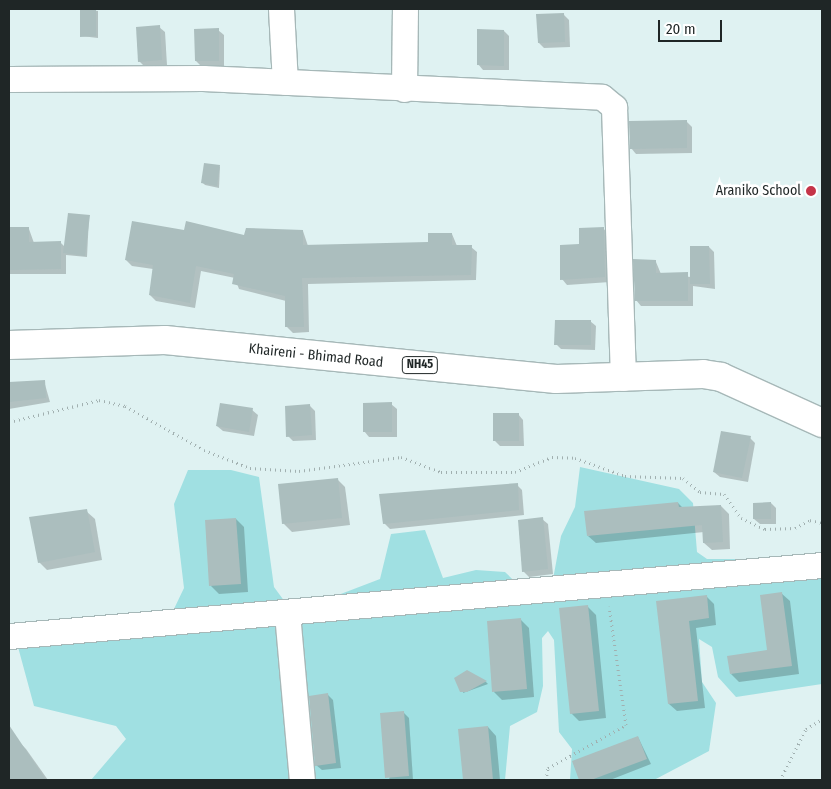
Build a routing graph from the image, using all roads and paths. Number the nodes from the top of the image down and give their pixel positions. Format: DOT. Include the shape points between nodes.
graph roads {
  1 [pos="280,9"];
  2 [pos="405,9"];
  3 [pos="9,78"];
  4 [pos="285,82"];
  5 [pos="404,89"];
  6 [pos="9,345"];
  7 [pos="623,378"];
  8 [pos="9,422"];
  9 [pos="822,423"];
  10 [pos="822,523"];
  11 [pos="822,565"];
  12 [pos="606,585"];
  13 [pos="287,613"];
  14 [pos="9,636"];
  15 [pos="822,719"];
  16 [pos="302,780"];
  17 [pos="546,780"];
  18 [pos="780,780"];
  1 -- 4 [label="street"];
  2 -- 5 [label="street"];
  3 -- 4 [label="street" via="203,78"];
  4 -- 5 [label="street"];
  5 -- 7 [label="street" via="602,97 614,107"];
  6 -- 7 [label="main road, Khaireni - Bhimad Road / NH45" via="165,340 556,379"];
  7 -- 9 [label="main road, Khaireni - Bhimad Road / NH45" via="721,377"];
  8 -- 10 [label="path" via="99,400 125,406 204,450 250,468 299,471 401,457 441,472 515,472 552,456 575,458 625,476 683,478 700,492 724,494 741,518 765,529 795,528 810,520"];
  11 -- 12 [label="street"];
  12 -- 13 [label="street"];
  12 -- 17 [label="path" via="626,725 548,768"];
  13 -- 14 [label="street"];
  13 -- 16 [label="street"];
  15 -- 18 [label="path" via="806,729"];
}
